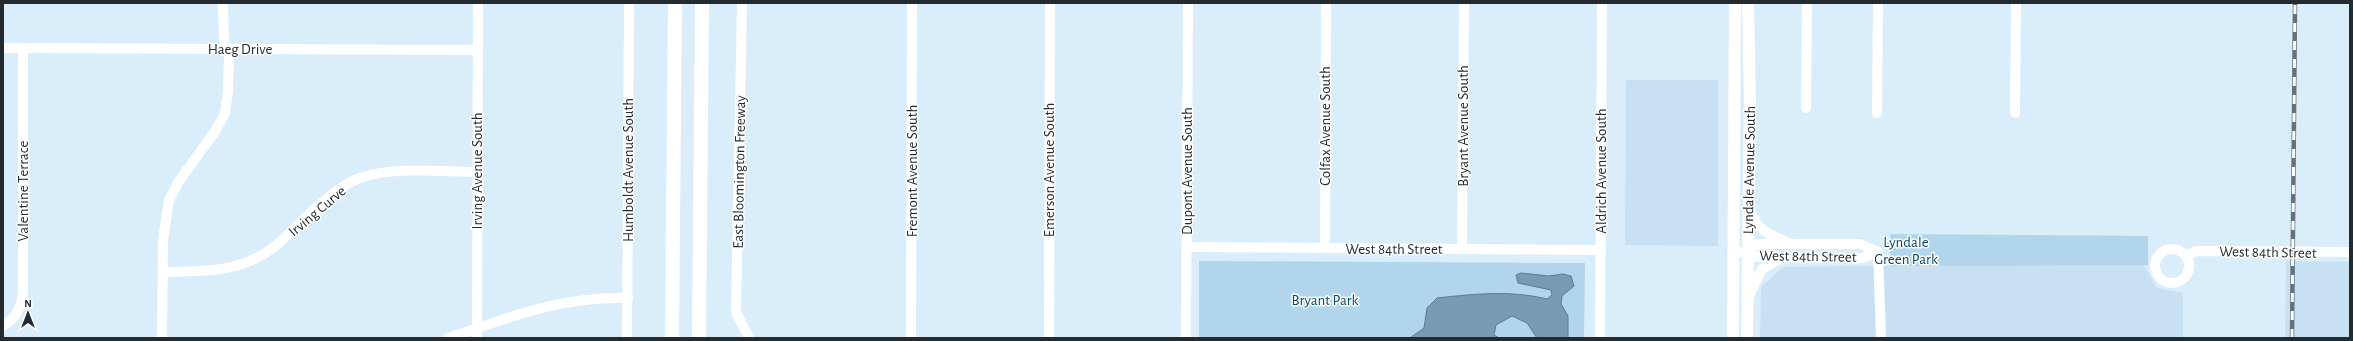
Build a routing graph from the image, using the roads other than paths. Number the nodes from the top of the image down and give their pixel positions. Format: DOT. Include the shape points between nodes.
graph roads {
  1 [pos="223,3"];
  2 [pos="478,3"];
  3 [pos="629,3"];
  4 [pos="668,3"];
  5 [pos="675,3"];
  6 [pos="742,3"];
  7 [pos="912,3"];
  8 [pos="1050,3"];
  9 [pos="1188,3"];
  10 [pos="1326,3"];
  11 [pos="1464,3"];
  12 [pos="1602,3"];
  13 [pos="1735,3"];
  14 [pos="1748,3"];
  15 [pos="1807,3"];
  16 [pos="1878,3"];
  17 [pos="2016,3"];
  18 [pos="702,7"];
  19 [pos="3,48"];
  20 [pos="24,48"];
  21 [pos="226,49"];
  22 [pos="477,50"];
  23 [pos="675,61"];
  24 [pos="1806,108"];
  25 [pos="2015,113"];
  26 [pos="1877,114"];
  27 [pos="477,172"];
  28 [pos="1749,207"];
  29 [pos="1792,244"];
  30 [pos="1187,247"];
  31 [pos="1325,248"];
  32 [pos="1462,249"];
  33 [pos="1601,250"];
  34 [pos="1733,252"];
  35 [pos="1748,252"];
  36 [pos="1878,252"];
  37 [pos="2350,252"];
  38 [pos="2186,256"];
  39 [pos="1785,257"];
  40 [pos="163,272"];
  41 [pos="628,298"];
  42 [pos="1748,300"];
  43 [pos="3,326"];
  44 [pos="477,333"];
  45 [pos="162,338"];
  46 [pos="448,338"];
  47 [pos="628,338"];
  48 [pos="672,338"];
  49 [pos="699,338"];
  50 [pos="749,338"];
  51 [pos="911,338"];
  52 [pos="1049,338"];
  53 [pos="1186,338"];
  54 [pos="1600,338"];
  55 [pos="1733,338"];
  56 [pos="1748,338"];
  57 [pos="1881,338"];
  1 -- 21 [label="street"];
  2 -- 22 [label="street, Irving Avenue South"];
  3 -- 41 [label="street, Humboldt Avenue South"];
  4 -- 23 [label="highway"];
  5 -- 23 [label="highway"];
  6 -- 50 [label="street, East Bloomington Freeway" via="736,312"];
  7 -- 51 [label="street, Fremont Avenue South"];
  8 -- 52 [label="street, Emerson Avenue South"];
  9 -- 30 [label="street, Dupont Avenue South"];
  10 -- 31 [label="street, Colfax Avenue South"];
  11 -- 32 [label="street, Bryant Avenue South"];
  12 -- 33 [label="street, Aldrich Avenue South"];
  13 -- 34 [label="main road, Lyndale Avenue South"];
  14 -- 28 [label="main road, Lyndale Avenue South"];
  15 -- 24 [label="street"];
  16 -- 26 [label="street"];
  17 -- 25 [label="street"];
  18 -- 49 [label="highway"];
  19 -- 20 [label="street, Haeg Drive"];
  20 -- 21 [label="street, Haeg Drive"];
  20 -- 43 [label="street, Valentine Terrace" via="22,303 17,314"];
  21 -- 22 [label="street, Haeg Drive"];
  21 -- 40 [label="street" via="229,56 229,77 225,114 179,181 170,200 165,220"];
  22 -- 27 [label="street, Irving Avenue South"];
  23 -- 48 [label="highway"];
  27 -- 40 [label="street, Irving Curve" via="379,173 360,178 341,187 261,256 224,270"];
  27 -- 44 [label="street, Irving Avenue South"];
  28 -- 29 [label="street" via="1753,218 1763,231"];
  28 -- 35 [label="main road, Lyndale Avenue South"];
  29 -- 35 [label="street, West 84th Street" via="1757,244"];
  29 -- 36 [label="street, West 84th Street" via="1860,244"];
  30 -- 31 [label="street, West 84th Street"];
  30 -- 53 [label="street, Dupont Avenue South"];
  31 -- 32 [label="street, West 84th Street"];
  32 -- 33 [label="street, West 84th Street"];
  33 -- 54 [label="street, Aldrich Avenue South"];
  34 -- 35 [label="street, West 84th Street"];
  34 -- 55 [label="main road, Lyndale Avenue South"];
  35 -- 39 [label="street, West 84th Street" via="1756,257"];
  35 -- 42 [label="main road, Lyndale Avenue South"];
  36 -- 39 [label="street, West 84th Street" via="1862,258"];
  36 -- 57 [label="street"];
  37 -- 38 [label="street, West 84th Street" via="2196,251"];
  39 -- 42 [label="street" via="1762,269"];
  40 -- 45 [label="street"];
  41 -- 44 [label="street" via="584,299 557,303"];
  41 -- 47 [label="street, Humboldt Avenue South"];
  42 -- 56 [label="main road, Lyndale Avenue South"];
  44 -- 46 [label="street"];
}
